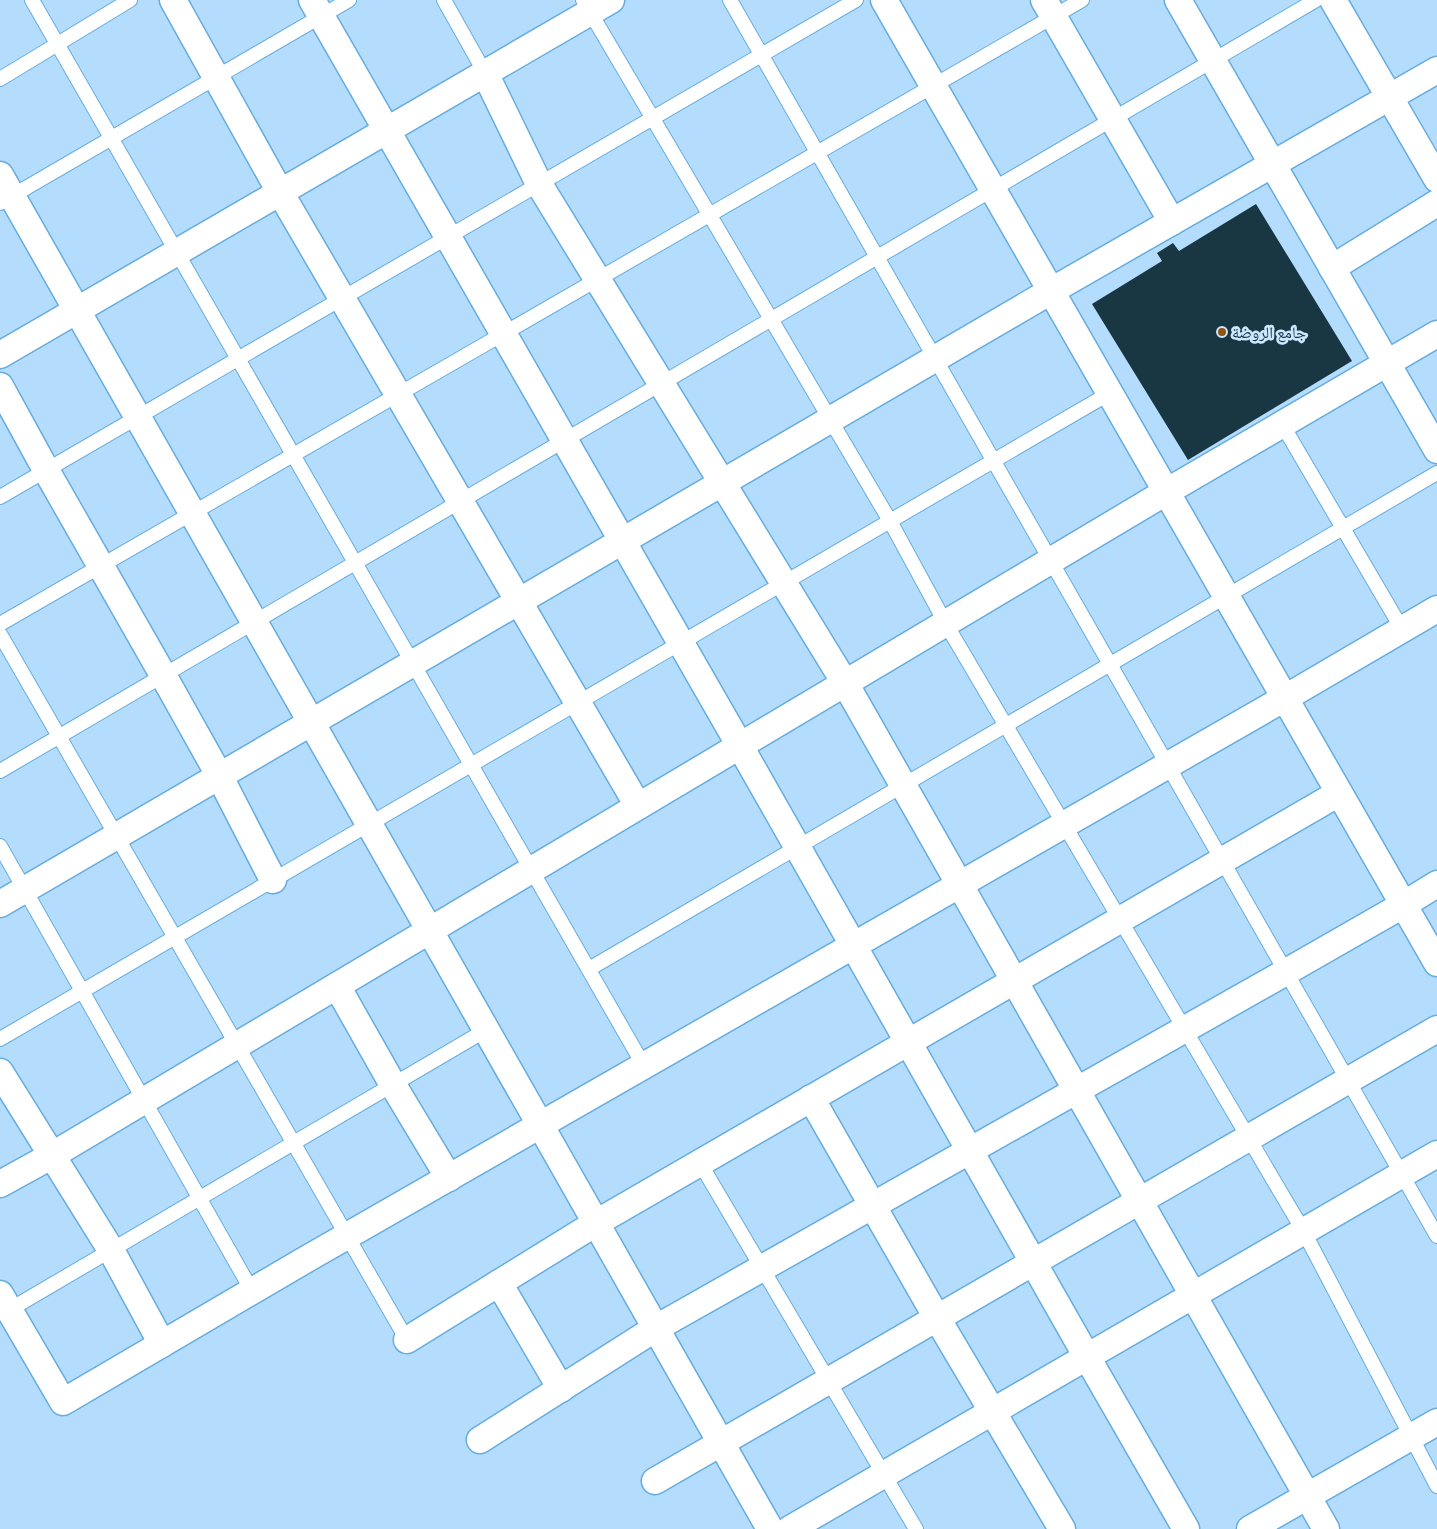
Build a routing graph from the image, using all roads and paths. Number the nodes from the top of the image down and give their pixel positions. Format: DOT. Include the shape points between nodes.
graph roads {
  1 [pos="32,0"];
  2 [pos="130,0"];
  3 [pos="173,0"];
  4 [pos="349,0"];
  5 [pos="444,0"];
  6 [pos="730,0"];
  7 [pos="856,0"];
  8 [pos="884,0"];
  9 [pos="1082,0"];
  10 [pos="1178,0"];
  11 [pos="1316,0"];
  12 [pos="1333,0"];
  13 [pos="595,4"];
  14 [pos="316,8"];
  15 [pos="1049,8"];
  16 [pos="57,44"];
  17 [pos="761,55"];
  18 [pos="1213,60"];
  19 [pos="1437,70"];
  20 [pos="485,73"];
  21 [pos="216,78"];
  22 [pos="0,79"];
  23 [pos="934,86"];
  24 [pos="1389,97"];
  25 [pos="653,118"];
  26 [pos="1113,118"];
  27 [pos="387,130"];
  28 [pos="111,138"];
  29 [pos="817,153"];
  30 [pos="1273,164"];
  31 [pos="1437,179"];
  32 [pos="539,184"];
  33 [pos="993,189"];
  34 [pos="4,191"];
  35 [pos="280,192"];
  36 [pos="1437,203"];
  37 [pos="710,214"];
  38 [pos="1172,222"];
  39 [pos="448,237"];
  40 [pos="177,252"];
  41 [pos="876,257"];
  42 [pos="1332,268"];
  43 [pos="598,279"];
  44 [pos="1051,291"];
  45 [pos="342,298"];
  46 [pos="77,310"];
  47 [pos="771,319"];
  48 [pos="503,334"];
  49 [pos="1437,334"];
  50 [pos="0,355"];
  51 [pos="238,359"];
  52 [pos="935,359"];
  53 [pos="1387,363"];
  54 [pos="661,383"];
  55 [pos="0,386"];
  56 [pos="1110,393"];
  57 [pos="398,394"];
  58 [pos="138,416"];
  59 [pos="831,420"];
  60 [pos="1282,424"];
  61 [pos="565,440"];
  62 [pos="1437,450"];
  63 [pos="293,455"];
  64 [pos="993,460"];
  65 [pos="46,470"];
  66 [pos="1437,473"];
  67 [pos="722,482"];
  68 [pos="1166,492"];
  69 [pos="0,496"];
  70 [pos="460,501"];
  71 [pos="193,513"];
  72 [pos="890,521"];
  73 [pos="1342,528"];
  74 [pos="622,541"];
  75 [pos="1051,561"];
  76 [pos="355,562"];
  77 [pos="100,566"];
  78 [pos="783,583"];
  79 [pos="1226,596"];
  80 [pos="519,601"];
  81 [pos="1437,608"];
  82 [pos="254,622"];
  83 [pos="0,624"];
  84 [pos="946,624"];
  85 [pos="1402,629"];
  86 [pos="0,634"];
  87 [pos="681,642"];
  88 [pos="413,663"];
  89 [pos="1109,664"];
  90 [pos="163,674"];
  91 [pos="845,683"];
  92 [pos="1285,698"];
  93 [pos="577,703"];
  94 [pos="312,722"];
  95 [pos="1006,725"];
  96 [pos="59,736"];
  97 [pos="740,746"];
  98 [pos="471,765"];
  99 [pos="1168,765"];
  100 [pos="0,771"];
  101 [pos="220,776"];
  102 [pos="902,785"];
  103 [pos="1339,793"];
  104 [pos="638,806"];
  105 [pos="369,824"];
  106 [pos="1064,824"];
  107 [pos="116,836"];
  108 [pos="0,846"];
  109 [pos="797,847"];
  110 [pos="1222,860"];
  111 [pos="531,870"];
  112 [pos="273,880"];
  113 [pos="1437,884"];
  114 [pos="959,885"];
  115 [pos="24,889"];
  116 [pos="0,904"];
  117 [pos="1403,905"];
  118 [pos="1120,920"];
  119 [pos="430,930"];
  120 [pos="175,937"];
  121 [pos="854,945"];
  122 [pos="1437,963"];
  123 [pos="589,969"];
  124 [pos="1286,972"];
  125 [pos="1014,981"];
  126 [pos="337,986"];
  127 [pos="82,991"];
  128 [pos="1185,1029"];
  129 [pos="1437,1029"];
  130 [pos="486,1030"];
  131 [pos="0,1039"];
  132 [pos="908,1042"];
  133 [pos="237,1045"];
  134 [pos="644,1066"];
  135 [pos="0,1072"];
  136 [pos="1348,1080"];
  137 [pos="393,1084"];
  138 [pos="1076,1090"];
  139 [pos="811,1098"];
  140 [pos="144,1100"];
  141 [pos="541,1125"];
  142 [pos="1249,1138"];
  143 [pos="294,1143"];
  144 [pos="970,1151"];
  145 [pos="1437,1154"];
  146 [pos="51,1156"];
  147 [pos="700,1163"];
  148 [pos="1402,1175"];
  149 [pos="449,1178"];
  150 [pos="0,1184"];
  151 [pos="199,1198"];
  152 [pos="1139,1201"];
  153 [pos="873,1206"];
  154 [pos="596,1223"];
  155 [pos="1304,1232"];
  156 [pos="348,1236"];
  157 [pos="1437,1236"];
  158 [pos="111,1250"];
  159 [pos="1033,1263"];
  160 [pos="762,1268"];
  161 [pos="499,1283"];
  162 [pos="252,1291"];
  163 [pos="1194,1296"];
  164 [pos="3,1306"];
  165 [pos="937,1318"];
  166 [pos="656,1328"];
  167 [pos="407,1340"];
  168 [pos="162,1344"];
  169 [pos="1087,1357"];
  170 [pos="828,1380"];
  171 [pos="561,1389"];
  172 [pos="993,1411"];
  173 [pos="1437,1422"];
  174 [pos="1411,1437"];
  175 [pos="480,1440"];
  176 [pos="721,1443"];
  177 [pos="884,1475"];
  178 [pos="655,1481"];
  179 [pos="1437,1486"];
  180 [pos="1308,1496"];
  181 [pos="770,1529"];
  182 [pos="790,1529"];
  183 [pos="916,1529"];
  184 [pos="1062,1529"];
  185 [pos="1186,1529"];
  186 [pos="1250,1529"];
  187 [pos="1326,1529"];
  1 -- 16 [label="lane"];
  2 -- 16 [label="lane"];
  3 -- 21 [label="street"];
  4 -- 14 [label="lane"];
  5 -- 20 [label="lane"];
  6 -- 17 [label="lane"];
  7 -- 17 [label="lane"];
  8 -- 23 [label="street"];
  9 -- 15 [label="lane"];
  10 -- 18 [label="street"];
  11 -- 18 [label="lane"];
  12 -- 24 [label="street"];
  13 -- 20 [label="street"];
  13 -- 25 [label="lane"];
  14 -- 21 [label="lane"];
  14 -- 27 [label="street"];
  15 -- 23 [label="lane"];
  15 -- 26 [label="street"];
  16 -- 22 [label="lane"];
  16 -- 28 [label="lane"];
  17 -- 25 [label="lane"];
  17 -- 29 [label="lane"];
  18 -- 26 [label="lane"];
  18 -- 30 [label="street"];
  19 -- 24 [label="street"];
  20 -- 27 [label="street"];
  20 -- 32 [label="street"];
  21 -- 28 [label="lane"];
  21 -- 35 [label="street"];
  23 -- 29 [label="lane"];
  23 -- 33 [label="street"];
  24 -- 30 [label="street"];
  24 -- 31 [label="street"];
  25 -- 32 [label="lane"];
  25 -- 37 [label="lane"];
  26 -- 33 [label="lane"];
  26 -- 38 [label="street"];
  27 -- 35 [label="street"];
  27 -- 39 [label="street"];
  28 -- 34 [label="lane"];
  28 -- 40 [label="lane"];
  29 -- 37 [label="lane"];
  29 -- 41 [label="lane"];
  30 -- 38 [label="street"];
  30 -- 42 [label="street"];
  32 -- 39 [label="lane"];
  32 -- 43 [label="street"];
  33 -- 41 [label="lane"];
  33 -- 44 [label="street"];
  34 -- 46 [label="street"];
  35 -- 40 [label="street"];
  35 -- 45 [label="street"];
  36 -- 42 [label="street"];
  37 -- 43 [label="lane"];
  37 -- 47 [label="lane"];
  38 -- 44 [label="street"];
  39 -- 45 [label="lane"];
  39 -- 48 [label="street"];
  40 -- 46 [label="street"];
  40 -- 51 [label="lane"];
  41 -- 47 [label="lane"];
  41 -- 52 [label="lane"];
  42 -- 53 [label="street"];
  43 -- 48 [label="lane"];
  43 -- 54 [label="street"];
  44 -- 52 [label="street"];
  44 -- 56 [label="street"];
  45 -- 51 [label="lane"];
  45 -- 57 [label="street"];
  46 -- 50 [label="street"];
  46 -- 58 [label="street"];
  47 -- 54 [label="lane"];
  47 -- 59 [label="lane"];
  48 -- 57 [label="lane"];
  48 -- 61 [label="street"];
  49 -- 53 [label="street"];
  51 -- 58 [label="lane"];
  51 -- 63 [label="lane"];
  52 -- 59 [label="street"];
  52 -- 64 [label="lane"];
  53 -- 60 [label="street"];
  53 -- 62 [label="street"];
  54 -- 61 [label="lane"];
  54 -- 67 [label="street"];
  55 -- 65 [label="street"];
  56 -- 64 [label="lane"];
  56 -- 68 [label="street"];
  57 -- 63 [label="lane"];
  57 -- 70 [label="street"];
  58 -- 65 [label="lane"];
  58 -- 71 [label="street"];
  59 -- 67 [label="street"];
  59 -- 72 [label="lane"];
  60 -- 68 [label="street"];
  60 -- 73 [label="lane"];
  61 -- 70 [label="lane"];
  61 -- 74 [label="street"];
  63 -- 71 [label="lane"];
  63 -- 76 [label="lane"];
  64 -- 72 [label="lane"];
  64 -- 75 [label="lane"];
  65 -- 69 [label="lane"];
  65 -- 77 [label="street"];
  66 -- 73 [label="lane"];
  67 -- 74 [label="street"];
  67 -- 78 [label="street"];
  68 -- 75 [label="street"];
  68 -- 79 [label="street"];
  70 -- 76 [label="lane"];
  70 -- 80 [label="street"];
  71 -- 77 [label="lane"];
  71 -- 82 [label="street"];
  72 -- 78 [label="lane"];
  72 -- 84 [label="lane"];
  73 -- 79 [label="lane"];
  73 -- 85 [label="lane"];
  74 -- 80 [label="street"];
  74 -- 87 [label="street"];
  75 -- 84 [label="street"];
  75 -- 89 [label="lane"];
  76 -- 82 [label="lane"];
  76 -- 88 [label="lane"];
  77 -- 83 [label="lane"];
  77 -- 90 [label="street"];
  78 -- 87 [label="lane"];
  78 -- 91 [label="street"];
  79 -- 89 [label="lane"];
  79 -- 92 [label="street"];
  80 -- 88 [label="street"];
  80 -- 93 [label="street"];
  81 -- 85 [label="street"];
  82 -- 90 [label="lane"];
  82 -- 94 [label="street"];
  84 -- 91 [label="street"];
  84 -- 95 [label="lane"];
  85 -- 92 [label="street"];
  86 -- 96 [label="lane"];
  87 -- 93 [label="lane"];
  87 -- 97 [label="street"];
  88 -- 94 [label="street"];
  88 -- 98 [label="lane"];
  89 -- 95 [label="lane"];
  89 -- 99 [label="lane"];
  90 -- 96 [label="lane"];
  90 -- 101 [label="street"];
  91 -- 97 [label="street"];
  91 -- 102 [label="street"];
  92 -- 99 [label="street"];
  92 -- 103 [label="street"];
  93 -- 98 [label="lane"];
  93 -- 104 [label="street"];
  94 -- 101 [label="street"];
  94 -- 105 [label="street"];
  95 -- 102 [label="lane"];
  95 -- 106 [label="lane"];
  96 -- 100 [label="lane"];
  96 -- 107 [label="lane"];
  97 -- 104 [label="street"];
  97 -- 109 [label="street"];
  98 -- 105 [label="lane"];
  98 -- 111 [label="lane"];
  99 -- 106 [label="street"];
  99 -- 110 [label="lane"];
  101 -- 107 [label="street"];
  101 -- 112 [label="street"];
  102 -- 109 [label="lane"];
  102 -- 114 [label="street"];
  103 -- 110 [label="street"];
  103 -- 117 [label="street"];
  104 -- 111 [label="street"];
  105 -- 112 [label="lane"];
  105 -- 119 [label="street"];
  106 -- 114 [label="street"];
  106 -- 118 [label="lane"];
  107 -- 115 [label="street"];
  107 -- 120 [label="lane"];
  108 -- 115 [label="lane"];
  109 -- 121 [label="street"];
  109 -- 123 [label="lane"];
  110 -- 118 [label="street"];
  110 -- 124 [label="lane"];
  111 -- 119 [label="street"];
  111 -- 123 [label="lane"];
  112 -- 120 [label="lane"];
  113 -- 117 [label="street"];
  114 -- 121 [label="street"];
  114 -- 125 [label="street"];
  115 -- 116 [label="street"];
  115 -- 127 [label="lane"];
  117 -- 122 [label="street"];
  117 -- 124 [label="street"];
  118 -- 125 [label="street"];
  118 -- 128 [label="lane"];
  119 -- 126 [label="street"];
  119 -- 130 [label="street"];
  120 -- 127 [label="lane"];
  120 -- 133 [label="lane"];
  121 -- 132 [label="street"];
  121 -- 134 [label="street"];
  123 -- 134 [label="lane"];
  124 -- 128 [label="street"];
  124 -- 136 [label="lane"];
  125 -- 132 [label="street"];
  125 -- 138 [label="street"];
  126 -- 133 [label="street"];
  126 -- 137 [label="street"];
  127 -- 131 [label="lane"];
  127 -- 140 [label="lane"];
  128 -- 138 [label="street"];
  128 -- 142 [label="lane"];
  129 -- 136 [label="street"];
  130 -- 137 [label="lane"];
  130 -- 141 [label="street"];
  132 -- 139 [label="street"];
  132 -- 144 [label="street"];
  133 -- 140 [label="street"];
  133 -- 143 [label="lane"];
  134 -- 141 [label="street"];
  135 -- 146 [label="street"];
  136 -- 142 [label="street"];
  136 -- 148 [label="lane"];
  137 -- 143 [label="lane"];
  137 -- 149 [label="street"];
  138 -- 144 [label="street"];
  138 -- 152 [label="street"];
  139 -- 147 [label="street"];
  139 -- 153 [label="street"];
  140 -- 146 [label="street"];
  140 -- 151 [label="lane"];
  141 -- 149 [label="street"];
  141 -- 154 [label="street"];
  142 -- 152 [label="street"];
  142 -- 155 [label="lane"];
  143 -- 151 [label="lane"];
  143 -- 156 [label="lane"];
  144 -- 153 [label="street"];
  144 -- 159 [label="street"];
  145 -- 148 [label="street"];
  146 -- 150 [label="street"];
  146 -- 158 [label="street"];
  147 -- 154 [label="street"];
  147 -- 160 [label="lane"];
  148 -- 155 [label="street"];
  148 -- 157 [label="lane"];
  149 -- 156 [label="street"];
  151 -- 158 [label="lane"];
  151 -- 162 [label="lane"];
  152 -- 159 [label="street"];
  152 -- 163 [label="street"];
  153 -- 160 [label="street"];
  153 -- 165 [label="street"];
  154 -- 161 [label="street"];
  154 -- 166 [label="street"];
  155 -- 163 [label="street"];
  155 -- 174 [label="lane"];
  156 -- 162 [label="street"];
  156 -- 167 [label="lane"];
  158 -- 164 [label="lane"];
  158 -- 168 [label="street"];
  159 -- 165 [label="street"];
  159 -- 169 [label="street"];
  160 -- 166 [label="street"];
  160 -- 170 [label="lane"];
  161 -- 167 [label="street"];
  161 -- 171 [label="street"];
  162 -- 168 [label="street"];
  163 -- 169 [label="street"];
  163 -- 180 [label="street"];
  164 -- 168 [label="street" via="62,1402"];
  165 -- 170 [label="street"];
  165 -- 172 [label="street"];
  166 -- 171 [label="street"];
  166 -- 176 [label="street"];
  169 -- 172 [label="street"];
  169 -- 185 [label="street"];
  170 -- 176 [label="street"];
  170 -- 177 [label="lane"];
  171 -- 175 [label="street"];
  172 -- 177 [label="street"];
  172 -- 184 [label="street"];
  173 -- 174 [label="street"];
  174 -- 179 [label="lane"];
  174 -- 180 [label="street"];
  176 -- 178 [label="street"];
  176 -- 181 [label="street"];
  177 -- 182 [label="street"];
  177 -- 183 [label="lane"];
  180 -- 186 [label="street"];
  180 -- 187 [label="street"];
}
